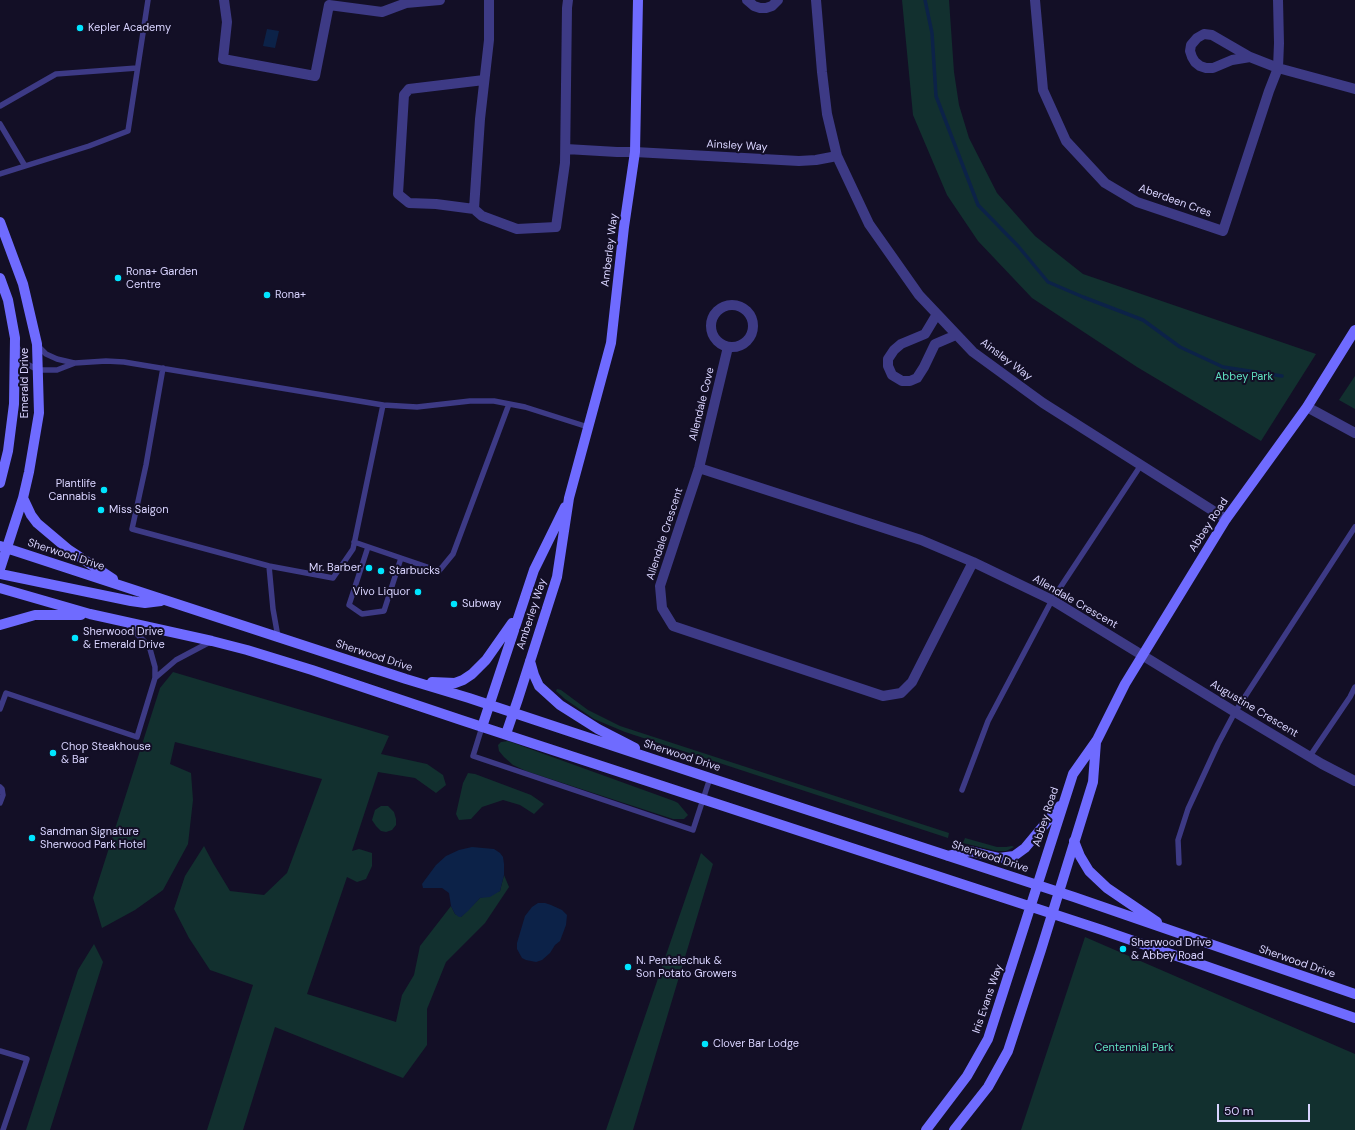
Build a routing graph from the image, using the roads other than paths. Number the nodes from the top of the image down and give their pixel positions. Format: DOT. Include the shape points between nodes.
graph roads {
  1 [pos="148,0"];
  2 [pos="224,0"];
  3 [pos="440,0"];
  4 [pos="489,0"];
  5 [pos="568,0"];
  6 [pos="638,0"];
  7 [pos="747,0"];
  8 [pos="778,0"];
  9 [pos="816,0"];
  10 [pos="1035,0"];
  11 [pos="1278,0"];
  12 [pos="406,1"];
  13 [pos="1250,57"];
  14 [pos="137,68"];
  15 [pos="1278,68"];
  16 [pos="484,80"];
  17 [pos="1355,89"];
  18 [pos="0,106"];
  19 [pos="0,124"];
  20 [pos="566,149"];
  21 [pos="635,152"];
  22 [pos="837,156"];
  23 [pos="25,166"];
  24 [pos="0,174"];
  25 [pos="474,209"];
  26 [pos="0,222"];
  27 [pos="0,278"];
  28 [pos="937,314"];
  29 [pos="1355,330"];
  30 [pos="956,335"];
  31 [pos="14,338"];
  32 [pos="37,344"];
  33 [pos="728,347"];
  34 [pos="75,363"];
  35 [pos="163,368"];
  36 [pos="38,370"];
  37 [pos="14,404"];
  38 [pos="509,404"];
  39 [pos="383,405"];
  40 [pos="1307,407"];
  41 [pos="588,427"];
  42 [pos="1355,433"];
  43 [pos="0,454"];
  44 [pos="1141,465"];
  45 [pos="699,468"];
  46 [pos="0,483"];
  47 [pos="23,498"];
  48 [pos="569,498"];
  49 [pos="1226,519"];
  50 [pos="1355,527"];
  51 [pos="354,542"];
  52 [pos="368,547"];
  53 [pos="3,549"];
  54 [pos="401,558"];
  55 [pos="973,562"];
  56 [pos="269,566"];
  57 [pos="0,569"];
  58 [pos="0,574"];
  59 [pos="125,587"];
  60 [pos="0,588"];
  61 [pos="166,600"];
  62 [pos="1052,600"];
  63 [pos="522,606"];
  64 [pos="90,614"];
  65 [pos="125,622"];
  66 [pos="0,625"];
  67 [pos="278,637"];
  68 [pos="212,641"];
  69 [pos="1142,656"];
  70 [pos="530,660"];
  71 [pos="155,678"];
  72 [pos="406,679"];
  73 [pos="1355,686"];
  74 [pos="490,705"];
  75 [pos="0,709"];
  76 [pos="1235,712"];
  77 [pos="513,713"];
  78 [pos="482,726"];
  79 [pos="506,734"];
  80 [pos="1097,740"];
  81 [pos="1310,756"];
  82 [pos="668,764"];
  83 [pos="710,778"];
  84 [pos="1355,781"];
  85 [pos="0,786"];
  86 [pos="962,790"];
  87 [pos="702,799"];
  88 [pos="1063,801"];
  89 [pos="0,803"];
  90 [pos="1074,841"];
  91 [pos="947,856"];
  92 [pos="1179,863"];
  93 [pos="1037,886"];
  94 [pos="1059,892"];
  95 [pos="1031,907"];
  96 [pos="1052,914"];
  97 [pos="1170,930"];
  98 [pos="1355,994"];
  99 [pos="1355,1018"];
  100 [pos="0,1051"];
  101 [pos="3,1130"];
  102 [pos="926,1130"];
  103 [pos="954,1130"];
  1 -- 14 [label="lane"];
  2 -- 12 [label="street" via="227,22 223,59 315,76 329,5 382,12"];
  3 -- 12 [label="street"];
  4 -- 16 [label="street" via="489,40"];
  5 -- 20 [label="street"];
  6 -- 21 [label="main road, Amberley Way"];
  7 -- 8 [label="street" via="760,8 772,6"];
  9 -- 22 [label="street, Ainsley Way" via="822,72"];
  10 -- 15 [label="street, Aberdeen Cres" via="1043,90 1066,141 1105,183 1137,202 1223,231"];
  11 -- 15 [label="street, Aberdeen Cres"];
  13 -- 13 [label="street" via="1219,38 1204,34 1194,40 1190,51 1195,62 1206,68"];
  13 -- 15 [label="street"];
  14 -- 18 [label="lane" via="56,74"];
  14 -- 23 [label="lane" via="128,131"];
  15 -- 17 [label="street"];
  16 -- 25 [label="street"];
  16 -- 25 [label="street" via="409,89 404,95 398,194 408,203"];
  19 -- 23 [label="lane"];
  20 -- 21 [label="street, Ainsley Way"];
  20 -- 25 [label="street" via="556,228 517,229 482,216"];
  21 -- 22 [label="street, Ainsley Way" via="799,161"];
  21 -- 41 [label="main road, Amberley Way" via="611,343"];
  22 -- 28 [label="street, Ainsley Way" via="870,224 919,295"];
  23 -- 24 [label="lane"];
  26 -- 32 [label="main road, Emerald Drive" via="23,284"];
  27 -- 31 [label="main road, Emerald Drive" via="8,300"];
  28 -- 30 [label="street, Ainsley Way"];
  28 -- 30 [label="street" via="925,334 901,344 894,350 888,359 892,375 902,381 917,378 935,344"];
  29 -- 40 [label="main road, Abbey Road"];
  30 -- 44 [label="street, Ainsley Way" via="974,352 1043,403"];
  31 -- 36 [label="lane" via="21,357"];
  31 -- 37 [label="main road, Emerald Drive"];
  32 -- 34 [label="lane" via="46,354"];
  32 -- 36 [label="main road, Emerald Drive"];
  33 -- 33 [label="street" via="742,345 751,335 753,328 750,315 745,309 732,304 725,305 714,314 710,327 716,340"];
  33 -- 45 [label="street, Allendale Cove"];
  34 -- 35 [label="lane" via="124,362"];
  34 -- 36 [label="lane" via="57,370"];
  35 -- 39 [label="lane"];
  35 -- 56 [label="lane" via="132,529"];
  36 -- 47 [label="main road, Emerald Drive" via="39,413"];
  37 -- 43 [label="main road"];
  37 -- 46 [label="main road, Emerald Drive" via="8,452"];
  38 -- 39 [label="lane" via="470,401 417,406"];
  38 -- 41 [label="lane" via="525,406"];
  38 -- 54 [label="lane" via="453,554 439,571"];
  39 -- 51 [label="lane"];
  40 -- 42 [label="street"];
  40 -- 49 [label="main road, Abbey Road"];
  41 -- 48 [label="main road, Amberley Way"];
  44 -- 49 [label="street, Ainsley Way"];
  44 -- 62 [label="lane"];
  45 -- 55 [label="street, Allendale Crescent" via="921,540"];
  45 -- 55 [label="street, Allendale Crescent" via="660,586 662,608 673,626 883,696 901,694 912,682"];
  47 -- 53 [label="main road, Emerald Drive"];
  47 -- 59 [label="main road" via="36,523 69,550"];
  48 -- 63 [label="main road, Amberley Way" via="534,570"];
  48 -- 70 [label="main road, Amberley Way" via="557,577"];
  49 -- 69 [label="main road, Abbey Road"];
  50 -- 76 [label="lane"];
  51 -- 52 [label="lane"];
  51 -- 56 [label="lane" via="333,578"];
  52 -- 54 [label="lane"];
  52 -- 54 [label="lane" via="349,605 362,614 384,611"];
  53 -- 57 [label="main road, Emerald Drive"];
  53 -- 59 [label="main road, Sherwood Drive"];
  55 -- 62 [label="street, Allendale Crescent"];
  56 -- 67 [label="lane"];
  58 -- 61 [label="main road" via="131,601 145,603"];
  59 -- 61 [label="main road, Sherwood Drive"];
  60 -- 64 [label="main road"];
  61 -- 67 [label="main road, Sherwood Drive"];
  62 -- 69 [label="street, Allendale Crescent"];
  62 -- 86 [label="lane" via="988,721"];
  63 -- 72 [label="main road" via="486,660 463,680 443,683"];
  63 -- 74 [label="main road, Amberley Way"];
  64 -- 65 [label="main road"];
  64 -- 66 [label="main road" via="35,615"];
  65 -- 68 [label="main road"];
  65 -- 71 [label="lane" via="150,650 154,659"];
  67 -- 72 [label="main road, Sherwood Drive"];
  68 -- 71 [label="lane" via="176,660"];
  68 -- 78 [label="main road" via="320,672"];
  69 -- 76 [label="street, Augustine Crescent"];
  69 -- 80 [label="main road, Abbey Road"];
  70 -- 77 [label="main road, Amberley Way"];
  70 -- 82 [label="main road" via="539,686 560,705 619,740"];
  71 -- 75 [label="lane" via="137,737 6,693"];
  72 -- 74 [label="main road, Sherwood Drive"];
  73 -- 81 [label="lane"];
  74 -- 77 [label="main road, Sherwood Drive"];
  74 -- 78 [label="main road, Amberley Way"];
  76 -- 81 [label="street, Augustine Crescent"];
  76 -- 92 [label="lane" via="1188,809 1178,840"];
  77 -- 79 [label="main road, Amberley Way"];
  77 -- 82 [label="main road, Sherwood Drive"];
  78 -- 79 [label="main road"];
  78 -- 87 [label="lane" via="472,756 693,830"];
  79 -- 87 [label="main road"];
  80 -- 88 [label="main road, Abbey Road" via="1073,774"];
  80 -- 90 [label="main road, Abbey Road" via="1093,782"];
  81 -- 84 [label="street, Augustine Crescent"];
  82 -- 83 [label="main road, Sherwood Drive"];
  83 -- 87 [label="lane"];
  83 -- 91 [label="main road, Sherwood Drive"];
  85 -- 89 [label="lane" via="3,795"];
  87 -- 95 [label="main road"];
  88 -- 91 [label="main road" via="1025,848 1014,856 999,858 970,851"];
  88 -- 93 [label="main road, Abbey Road"];
  90 -- 94 [label="main road, Abbey Road"];
  90 -- 97 [label="main road" via="1089,871 1107,888"];
  91 -- 93 [label="main road, Sherwood Drive"];
  93 -- 94 [label="main road, Sherwood Drive"];
  93 -- 95 [label="main road, Abbey Road"];
  94 -- 96 [label="main road, Abbey Road"];
  94 -- 97 [label="main road, Sherwood Drive"];
  95 -- 96 [label="main road"];
  95 -- 102 [label="main road, Iris Evans Way" via="988,1039 967,1076"];
  96 -- 99 [label="main road"];
  96 -- 103 [label="main road" via="1008,1051 988,1087"];
  97 -- 98 [label="main road, Sherwood Drive"];
  100 -- 101 [label="lane" via="27,1059"];
}
